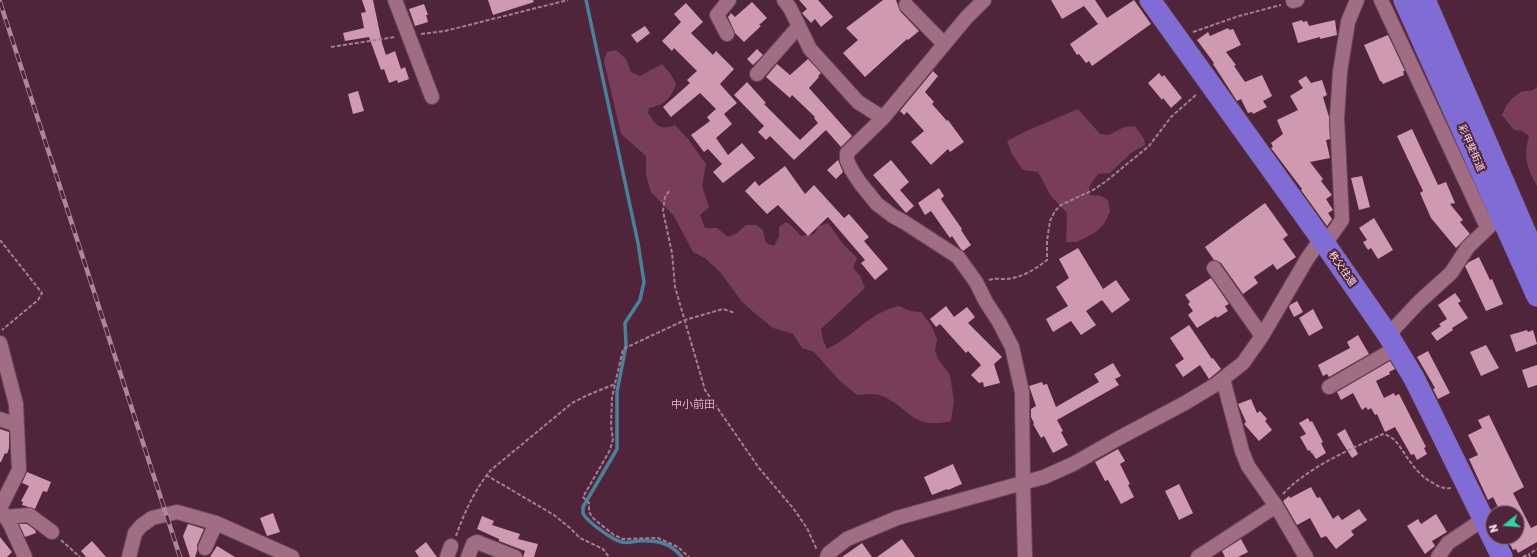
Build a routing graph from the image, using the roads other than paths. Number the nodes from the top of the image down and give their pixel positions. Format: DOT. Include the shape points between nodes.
graph roads {
  1 [pos="395,0"];
  2 [pos="729,0"];
  3 [pos="784,0"];
  4 [pos="984,0"];
  5 [pos="1150,0"];
  6 [pos="1357,0"];
  7 [pos="1381,0"];
  8 [pos="1404,0"];
  9 [pos="1425,0"];
  10 [pos="906,5"];
  11 [pos="799,26"];
  12 [pos="727,34"];
  13 [pos="944,44"];
  14 [pos="757,74"];
  15 [pos="432,98"];
  16 [pos="883,118"];
  17 [pos="1501,218"];
  18 [pos="1323,241"];
  19 [pos="1537,259"];
  20 [pos="1214,268"];
  21 [pos="1537,296"];
  22 [pos="1262,336"];
  23 [pos="1392,342"];
  24 [pos="0,343"];
  25 [pos="1223,379"];
  26 [pos="1329,388"];
  27 [pos="0,419"];
  28 [pos="17,425"];
  29 [pos="1022,483"];
  30 [pos="1275,505"];
  31 [pos="2,511"];
  32 [pos="1484,519"];
  33 [pos="216,523"];
  34 [pos="52,532"];
  35 [pos="204,548"];
  36 [pos="822,555"];
  37 [pos="25,557"];
  38 [pos="129,557"];
  39 [pos="292,557"];
  40 [pos="468,557"];
  41 [pos="515,557"];
  42 [pos="1025,557"];
  43 [pos="1198,557"];
  44 [pos="1306,557"];
  45 [pos="1438,557"];
  46 [pos="1502,557"];
  1 -- 15 [label="street"];
  2 -- 12 [label="street" via="717,15"];
  3 -- 11 [label="street"];
  4 -- 13 [label="street"];
  5 -- 18 [label="highway, 秩父往還"];
  6 -- 18 [label="street" via="1348,22 1340,72 1337,118 1342,220"];
  7 -- 17 [label="street"];
  8 -- 17 [label="highway, 彩甲斐街道"];
  9 -- 17 [label="highway, 彩甲斐街道"];
  10 -- 13 [label="street"];
  11 -- 14 [label="street"];
  11 -- 16 [label="street" via="810,49 838,81 858,102"];
  13 -- 16 [label="street"];
  16 -- 29 [label="street" via="847,153 847,160 860,183 877,204 958,257 999,322 1012,347 1022,392"];
  17 -- 19 [label="highway, 彩甲斐街道"];
  17 -- 21 [label="highway, 彩甲斐街道"];
  17 -- 23 [label="street" via="1468,247 1451,272 1419,302"];
  18 -- 22 [label="street" via="1307,259"];
  18 -- 23 [label="highway, 秩父往還"];
  20 -- 22 [label="street"];
  22 -- 25 [label="street" via="1243,363"];
  23 -- 26 [label="street"];
  23 -- 32 [label="highway, 秩父往還" via="1414,378"];
  24 -- 28 [label="street" via="16,404"];
  25 -- 29 [label="street" via="1185,403 1073,464"];
  25 -- 30 [label="street" via="1248,466"];
  27 -- 28 [label="street"];
  28 -- 31 [label="street" via="18,470"];
  29 -- 36 [label="street" via="897,518 847,539 830,553"];
  29 -- 42 [label="street"];
  30 -- 43 [label="street"];
  30 -- 44 [label="street"];
  31 -- 34 [label="street" via="29,515"];
  31 -- 37 [label="street"];
  32 -- 45 [label="street" via="1448,543"];
  32 -- 46 [label="highway, 秩父往還"];
  33 -- 35 [label="street"];
  33 -- 38 [label="street" via="177,512 152,518 135,533"];
  33 -- 39 [label="street"];
  40 -- 41 [label="street" via="473,544 477,542"];
}
